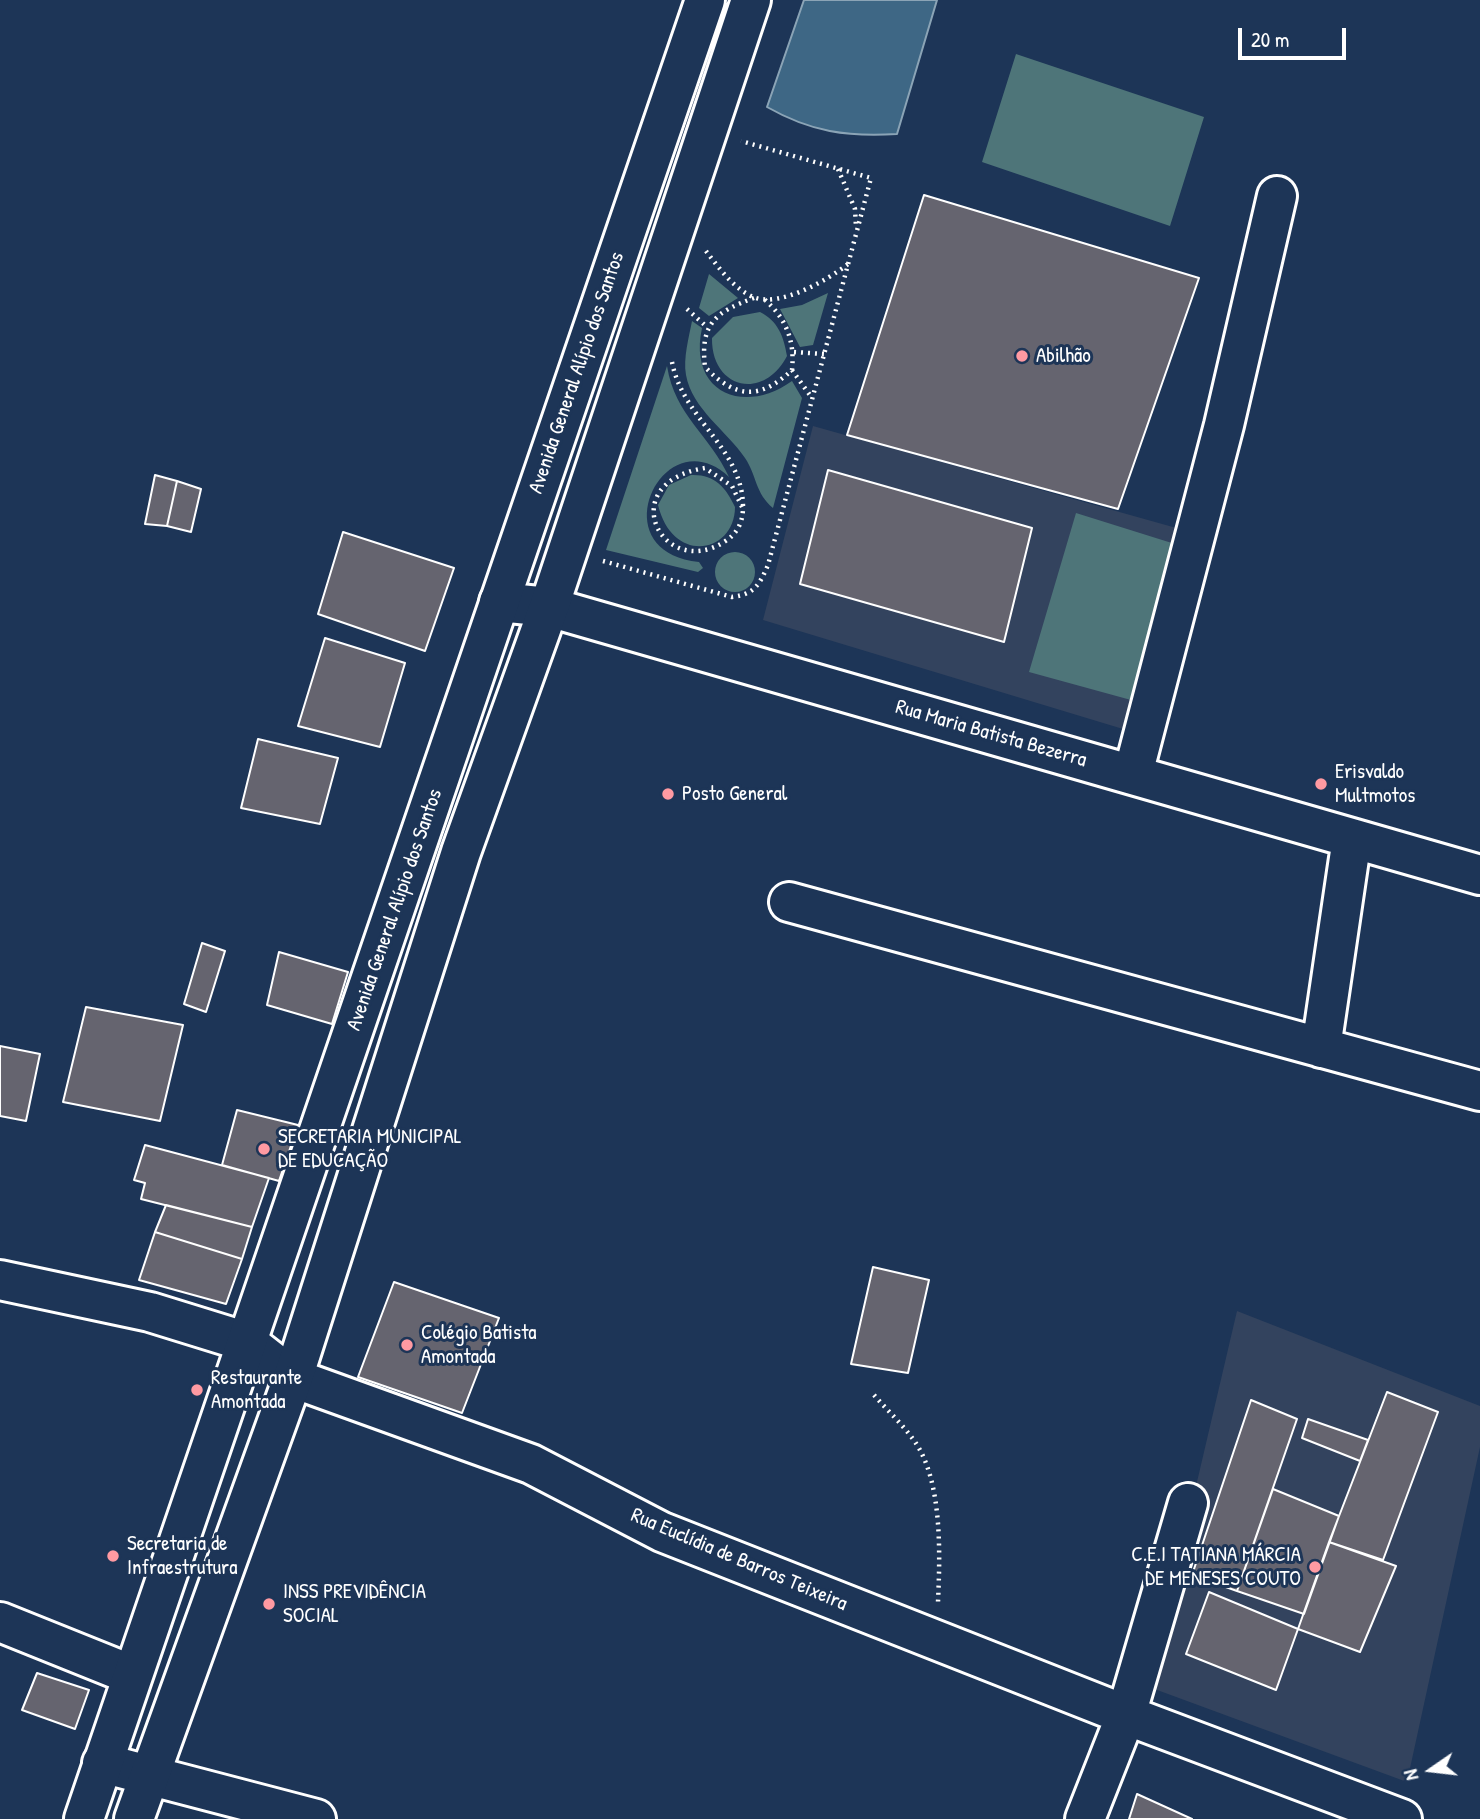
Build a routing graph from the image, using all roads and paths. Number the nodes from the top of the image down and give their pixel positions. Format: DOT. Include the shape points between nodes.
graph roads {
  1 [pos="705,0"];
  2 [pos="751,0"];
  3 [pos="736,139"];
  4 [pos="838,168"];
  5 [pos="1277,195"];
  6 [pos="856,234"];
  7 [pos="698,257"];
  8 [pos="848,264"];
  9 [pos="754,298"];
  10 [pos="763,298"];
  11 [pos="678,317"];
  12 [pos="707,327"];
  13 [pos="794,352"];
  14 [pos="824,354"];
  15 [pos="671,356"];
  16 [pos="792,370"];
  17 [pos="812,399"];
  18 [pos="744,509"];
  19 [pos="598,560"];
  20 [pos="499,602"];
  21 [pos="549,607"];
  22 [pos="1133,774"];
  23 [pos="1352,838"];
  24 [pos="1480,875"];
  25 [pos="789,902"];
  26 [pos="1321,1048"];
  27 [pos="1480,1091"];
  28 [pos="0,1280"];
  29 [pos="247,1342"];
  30 [pos="293,1378"];
  31 [pos="874,1395"];
  32 [pos="1188,1503"];
  33 [pos="0,1622"];
  34 [pos="936,1641"];
  35 [pos="132,1675"];
  36 [pos="1126,1715"];
  37 [pos="102,1763"];
  38 [pos="149,1773"];
  39 [pos="84,1819"];
  40 [pos="134,1819"];
  41 [pos="316,1819"];
  42 [pos="1085,1819"];
  43 [pos="1402,1819"];
  1 -- 20 [label="street, Avenida General Alípio dos Santos"];
  2 -- 21 [label="street, Avenida General Alípio dos Santos"];
  3 -- 4 [label="path"];
  4 -- 6 [label="path" via="855,209"];
  4 -- 6 [label="path" via="871,178"];
  5 -- 22 [label="street" via="1224,425"];
  6 -- 8 [label="path"];
  7 -- 9 [label="path" via="702,245 721,272"];
  8 -- 10 [label="path" via="814,288"];
  8 -- 14 [label="path"];
  9 -- 10 [label="path"];
  9 -- 12 [label="path" via="738,303"];
  10 -- 13 [label="path" via="788,330"];
  11 -- 12 [label="path" via="682,304"];
  12 -- 16 [label="path" via="702,344 705,367 732,390 750,393 763,389"];
  13 -- 14 [label="path"];
  13 -- 16 [label="path"];
  14 -- 17 [label="path"];
  15 -- 18 [label="path" via="689,407 740,476"];
  16 -- 17 [label="path"];
  17 -- 19 [label="path" via="768,565 760,586 749,595 732,597"];
  18 -- 18 [label="path" via="738,533 722,544 701,551 679,550 666,540 654,519 653,502 667,481 684,471 705,467 732,486"];
  20 -- 21 [label="street, Rua Maria Batista Bezerra"];
  20 -- 29 [label="street, Avenida General Alípio dos Santos"];
  21 -- 22 [label="street, Rua Maria Batista Bezerra"];
  21 -- 30 [label="street, Avenida General Alípio dos Santos" via="461,852"];
  22 -- 23 [label="street, Rua Maria Batista Bezerra"];
  23 -- 24 [label="street, Rua Maria Batista Bezerra"];
  23 -- 26 [label="street"];
  25 -- 26 [label="street"];
  26 -- 27 [label="street"];
  28 -- 29 [label="street, Rua Euclídia de Barros Teixeira" via="150,1312"];
  29 -- 30 [label="street, Rua Euclídia de Barros Teixeira"];
  29 -- 35 [label="street, Avenida General Alípio dos Santos"];
  30 -- 34 [label="street, Rua Euclídia de Barros Teixeira" via="531,1464 662,1532"];
  30 -- 38 [label="street, Avenida General Alípio dos Santos"];
  31 -- 34 [label="path" via="915,1441 931,1479 939,1573"];
  32 -- 36 [label="street"];
  33 -- 35 [label="street"];
  34 -- 36 [label="street, Rua Euclídia de Barros Teixeira"];
  35 -- 37 [label="street, Avenida General Alípio dos Santos"];
  36 -- 42 [label="street"];
  36 -- 43 [label="street, Rua Euclídia de Barros Teixeira"];
  37 -- 38 [label="street"];
  37 -- 39 [label="street, Avenida General Alípio dos Santos"];
  38 -- 40 [label="street, Avenida General Alípio dos Santos"];
  38 -- 41 [label="street"];
}
